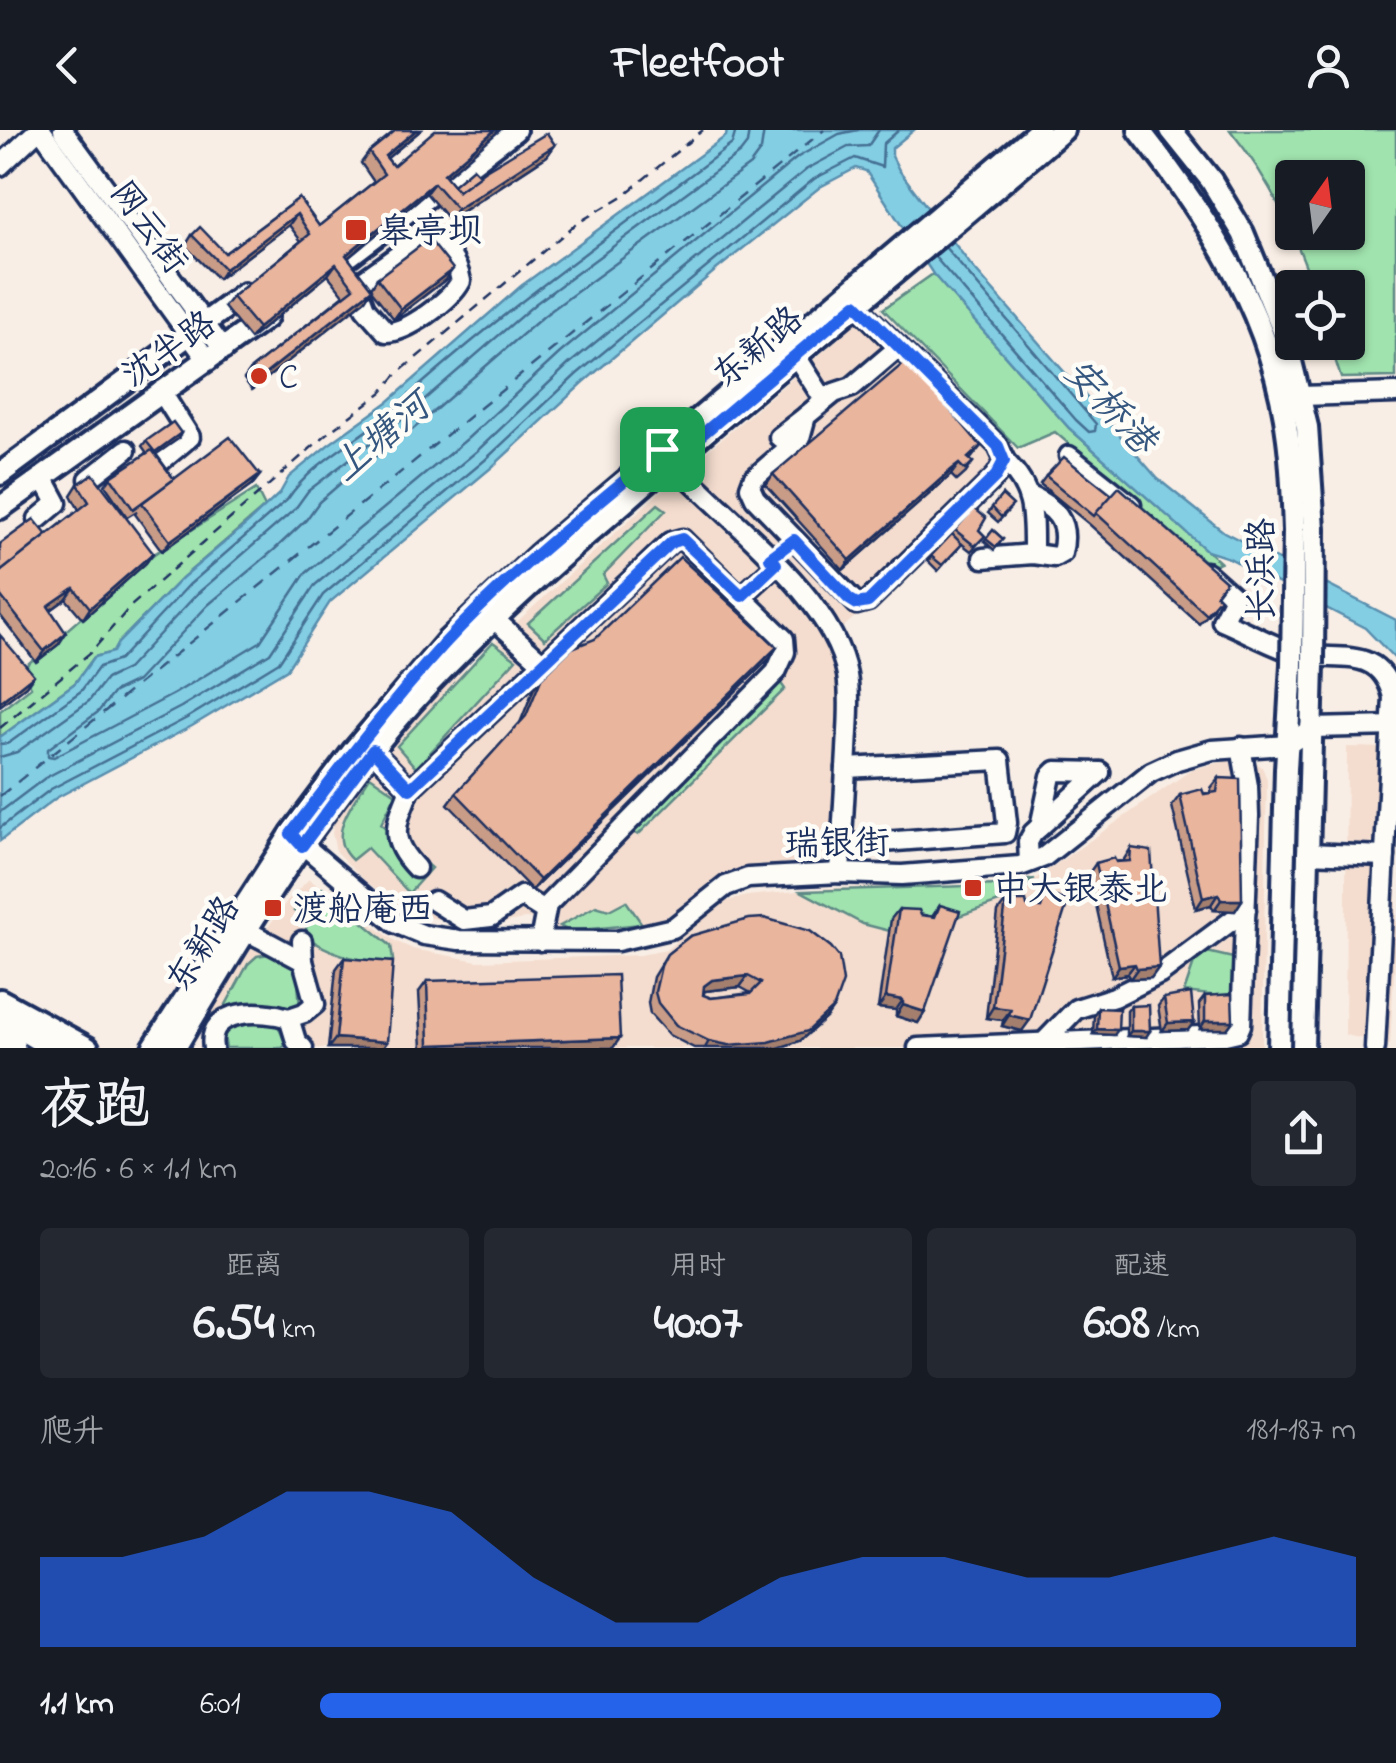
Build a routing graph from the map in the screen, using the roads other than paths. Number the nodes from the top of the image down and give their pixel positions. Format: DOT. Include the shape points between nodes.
graph roads {
  1 [pos="39,130"];
  2 [pos="63,130"];
  3 [pos="515,130"];
  4 [pos="1040,130"];
  5 [pos="1063,130"];
  6 [pos="1139,130"];
  7 [pos="1172,130"];
  8 [pos="0,166"];
  9 [pos="409,210"];
  10 [pos="947,220"];
  11 [pos="425,236"];
  12 [pos="912,247"];
  13 [pos="332,268"];
  14 [pos="266,278"];
  15 [pos="286,304"];
  16 [pos="856,304"];
  17 [pos="197,329"];
  18 [pos="898,347"];
  19 [pos="216,355"];
  20 [pos="796,356"];
  21 [pos="161,391"];
  22 [pos="1396,393"];
  23 [pos="1301,396"];
  24 [pos="824,400"];
  25 [pos="806,416"];
  26 [pos="779,437"];
  27 [pos="126,450"];
  28 [pos="666,455"];
  29 [pos="1069,456"];
  30 [pos="69,458"];
  31 [pos="1004,461"];
  32 [pos="160,462"];
  33 [pos="0,474"];
  34 [pos="42,477"];
  35 [pos="1028,495"];
  36 [pos="0,508"];
  37 [pos="1140,513"];
  38 [pos="38,519"];
  39 [pos="1304,530"];
  40 [pos="794,540"];
  41 [pos="1032,554"];
  42 [pos="983,558"];
  43 [pos="773,561"];
  44 [pos="1194,561"];
  45 [pos="742,596"];
  46 [pos="494,619"];
  47 [pos="542,662"];
  48 [pos="1303,664"];
  49 [pos="1396,726"];
  50 [pos="1312,728"];
  51 [pos="1288,745"];
  52 [pos="1240,747"];
  53 [pos="373,750"];
  54 [pos="846,768"];
  55 [pos="410,789"];
  56 [pos="1040,827"];
  57 [pos="296,840"];
  58 [pos="842,845"];
  59 [pos="1307,853"];
  60 [pos="1385,856"];
  61 [pos="1028,862"];
  62 [pos="416,868"];
  63 [pos="840,873"];
  64 [pos="434,900"];
  65 [pos="1246,910"];
  66 [pos="545,911"];
  67 [pos="248,931"];
  68 [pos="302,941"];
  69 [pos="540,941"];
  70 [pos="303,961"];
  71 [pos="0,1000"];
  72 [pos="0,1014"];
  73 [pos="289,1018"];
  74 [pos="0,1040"];
  75 [pos="1046,1040"];
  76 [pos="1225,1042"];
  77 [pos="12,1048"];
  78 [pos="56,1048"];
  79 [pos="88,1048"];
  80 [pos="153,1048"];
  81 [pos="175,1048"];
  82 [pos="213,1048"];
  83 [pos="303,1048"];
  84 [pos="918,1048"];
  85 [pos="1279,1048"];
  86 [pos="1303,1048"];
  87 [pos="1375,1048"];
  1 -- 8 [label="street"];
  1 -- 17 [label="street, 网云街"];
  2 -- 17 [label="street, 网云街"];
  3 -- 9 [label="main road"];
  4 -- 10 [label="main road, 东新路"];
  5 -- 10 [label="main road, 东新路"];
  6 -- 39 [label="main road, 长浜路" via="1193,198 1258,319 1275,372"];
  7 -- 23 [label="main road, 长浜路" via="1243,233 1284,333"];
  9 -- 11 [label="street"];
  9 -- 13 [label="main road"];
  10 -- 12 [label="main road, 东新路"];
  11 -- 11 [label="street" via="439,242 460,281 450,297 398,333 386,332 358,288"];
  12 -- 16 [label="main road, 东新路"];
  12 -- 28 [label="main road, 东新路"];
  14 -- 17 [label="main road, 沈半路"];
  15 -- 19 [label="main road, 沈半路"];
  16 -- 18 [label="street"];
  16 -- 20 [label="main road, 东新路"];
  17 -- 19 [label="street, 网云街"];
  17 -- 33 [label="main road, 沈半路"];
  18 -- 24 [label="street" via="852,387"];
  18 -- 31 [label="street" via="998,446"];
  19 -- 21 [label="main road, 沈半路"];
  20 -- 24 [label="street"];
  20 -- 28 [label="main road, 东新路"];
  21 -- 30 [label="main road, 沈半路"];
  21 -- 32 [label="street" via="190,436"];
  22 -- 23 [label="street"];
  23 -- 39 [label="main road, 长浜路" via="1307,427"];
  24 -- 25 [label="street"];
  25 -- 26 [label="street"];
  25 -- 40 [label="street" via="800,438 750,487"];
  27 -- 30 [label="street" via="94,486"];
  28 -- 43 [label="street"];
  28 -- 46 [label="main road, 东新路"];
  28 -- 57 [label="main road, 东新路" via="538,555 447,641 354,750"];
  29 -- 37 [label="street"];
  30 -- 34 [label="main road, 沈半路"];
  31 -- 35 [label="street"];
  31 -- 40 [label="street" via="868,602 849,599"];
  34 -- 36 [label="main road, 沈半路"];
  34 -- 38 [label="street" via="58,504"];
  35 -- 41 [label="street"];
  35 -- 41 [label="street" via="1064,524 1062,552 1055,558"];
  39 -- 48 [label="main road, 长浜路, bridge"];
  40 -- 43 [label="street"];
  41 -- 42 [label="street"];
  43 -- 45 [label="street"];
  43 -- 54 [label="street" via="820,616 847,672"];
  44 -- 60 [label="street" via="1234,597 1222,621 1297,654 1364,659 1389,680"];
  45 -- 47 [label="street" via="693,547 682,539 672,542"];
  45 -- 66 [label="street" via="784,638 786,652 776,672"];
  46 -- 47 [label="street"];
  46 -- 53 [label="main road, 东新路"];
  47 -- 55 [label="street"];
  48 -- 50 [label="main road, 长浜路"];
  48 -- 51 [label="main road, 长浜路"];
  49 -- 50 [label="street"];
  50 -- 51 [label="street"];
  50 -- 59 [label="main road, 长浜路"];
  51 -- 52 [label="street, 瑞银街"];
  51 -- 85 [label="main road, 长浜路"];
  52 -- 61 [label="street, 瑞银街" via="1195,754 1151,772 1044,857"];
  52 -- 65 [label="street" via="1248,786"];
  53 -- 55 [label="street"];
  53 -- 57 [label="main road, 东新路"];
  54 -- 58 [label="street"];
  54 -- 58 [label="street" via="1000,760 1006,823 1005,833"];
  55 -- 62 [label="street" via="396,839"];
  56 -- 61 [label="street" via="1028,842"];
  57 -- 67 [label="main road, 东新路"];
  57 -- 69 [label="street, 瑞银街" via="408,928 458,940"];
  57 -- 80 [label="main road, 东新路"];
  58 -- 63 [label="street"];
  59 -- 60 [label="street"];
  59 -- 86 [label="main road, 长浜路"];
  60 -- 87 [label="street"];
  61 -- 63 [label="street, 瑞银街" via="902,875"];
  63 -- 69 [label="street, 瑞银街" via="748,878 726,886 673,928 639,938"];
  64 -- 66 [label="street" via="464,920 492,917 521,896"];
  65 -- 75 [label="street" via="1160,974 1076,1010"];
  65 -- 76 [label="street" via="1242,1025"];
  66 -- 69 [label="street"];
  67 -- 70 [label="street"];
  67 -- 81 [label="main road, 东新路"];
  68 -- 70 [label="street"];
  70 -- 73 [label="street" via="315,1004"];
  71 -- 79 [label="main road"];
  72 -- 78 [label="highway"];
  73 -- 82 [label="street" via="252,1012 226,1018"];
  73 -- 83 [label="street"];
  74 -- 77 [label="highway"];
  75 -- 76 [label="street"];
  75 -- 84 [label="street"];
}
